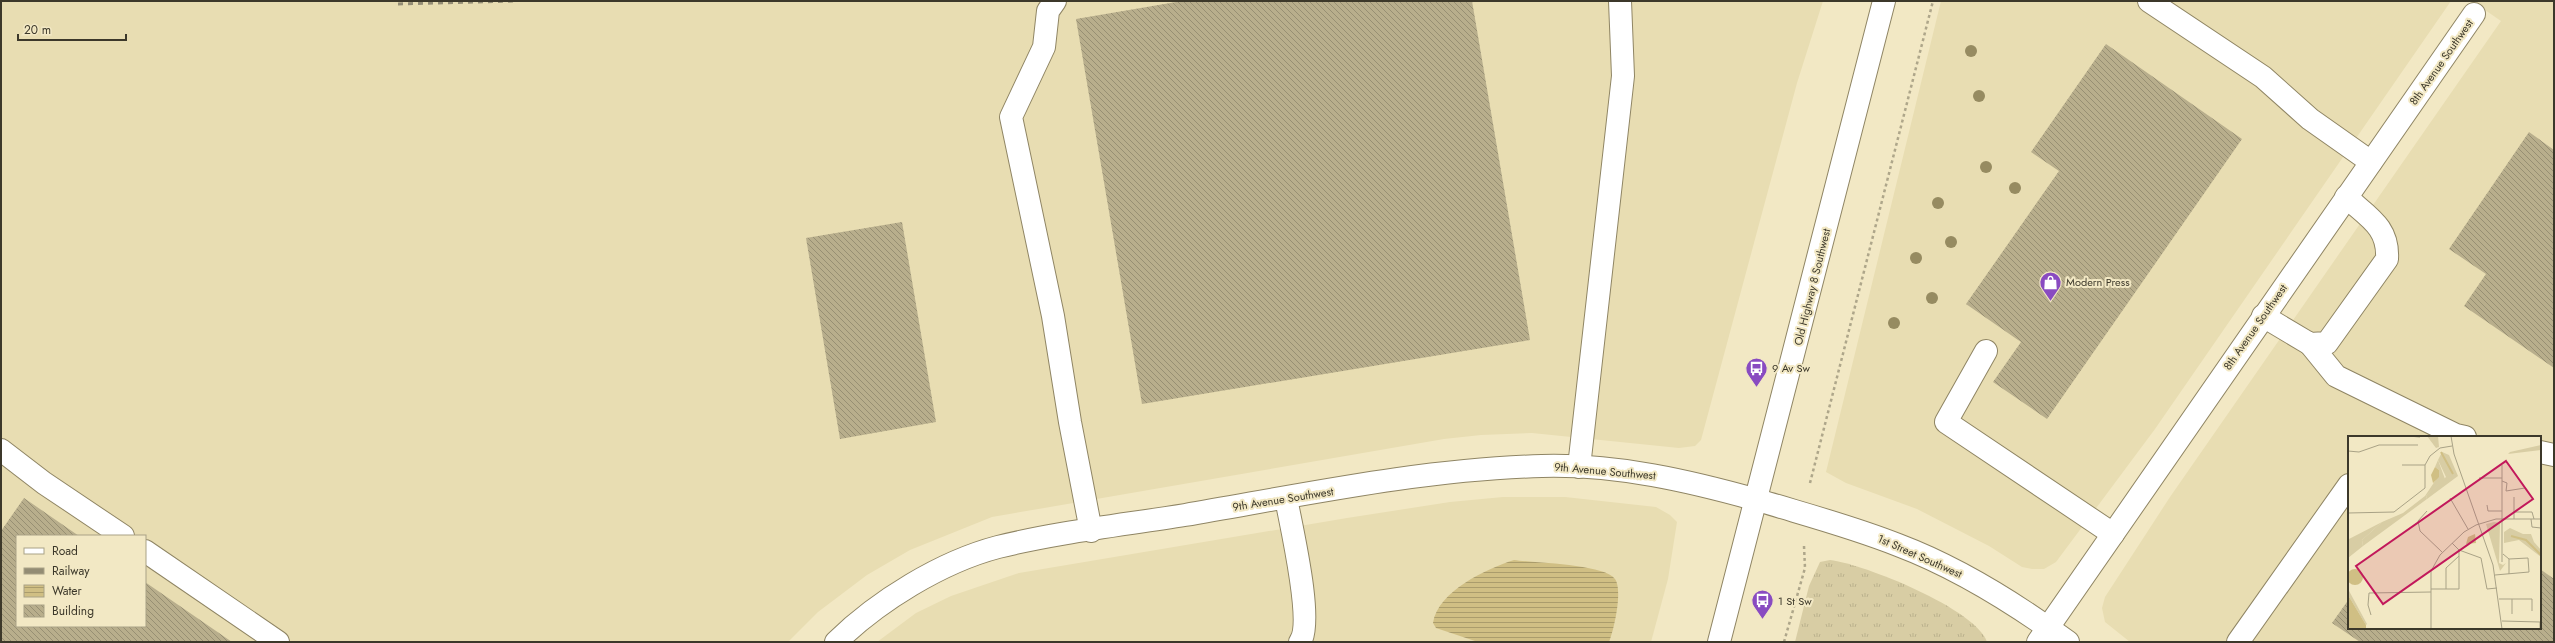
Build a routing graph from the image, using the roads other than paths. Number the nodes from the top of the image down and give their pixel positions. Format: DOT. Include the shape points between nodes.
graph roads {
  1 [pos="1054,1"];
  2 [pos="1620,1"];
  3 [pos="1884,1"];
  4 [pos="2149,1"];
  5 [pos="2474,14"];
  6 [pos="2371,162"];
  7 [pos="2346,197"];
  8 [pos="2263,316"];
  9 [pos="2310,344"];
  10 [pos="1986,351"];
  11 [pos="2460,436"];
  12 [pos="1,450"];
  13 [pos="2541,452"];
  14 [pos="2554,455"];
  15 [pos="1579,467"];
  16 [pos="2348,486"];
  17 [pos="1286,498"];
  18 [pos="1757,500"];
  19 [pos="1091,531"];
  20 [pos="2113,534"];
  21 [pos="122,535"];
  22 [pos="146,552"];
  23 [pos="2043,635"];
  24 [pos="1305,640"];
  25 [pos="278,642"];
  26 [pos="836,642"];
  27 [pos="1719,642"];
  28 [pos="2068,642"];
  29 [pos="2238,642"];
  1 -- 19 [label="street" via="1048,11 1044,47 1011,117 1053,316"];
  2 -- 15 [label="street" via="1623,76"];
  3 -- 18 [label="street, Old Highway 8 Southwest"];
  4 -- 6 [label="street" via="2263,77 2310,119"];
  5 -- 6 [label="street, 8th Avenue Southwest"];
  6 -- 7 [label="street, 8th Avenue Southwest"];
  7 -- 8 [label="street, 8th Avenue Southwest"];
  7 -- 9 [label="street" via="2381,229 2388,244 2387,259 2326,343"];
  8 -- 9 [label="street"];
  8 -- 20 [label="street, 8th Avenue Southwest"];
  9 -- 11 [label="street" via="2336,376"];
  10 -- 20 [label="street" via="1946,422"];
  12 -- 21 [label="street" via="44,483"];
  13 -- 14 [label="street"];
  15 -- 17 [label="street, 9th Avenue Southwest" via="1504,468"];
  15 -- 18 [label="street, 9th Avenue Southwest" via="1698,483"];
  16 -- 29 [label="street"];
  17 -- 19 [label="street, 9th Avenue Southwest"];
  17 -- 24 [label="street" via="1303,593"];
  18 -- 23 [label="street, 1st Street Southwest" via="1831,520 1902,546 1973,580"];
  18 -- 27 [label="street, Old Highway 8 Southwest"];
  19 -- 26 [label="street, 9th Avenue Southwest" via="996,548 946,568 900,591 857,622"];
  20 -- 23 [label="street, 8th Avenue Southwest"];
  22 -- 25 [label="street"];
  23 -- 28 [label="street, 1st Street Southwest"];
}
